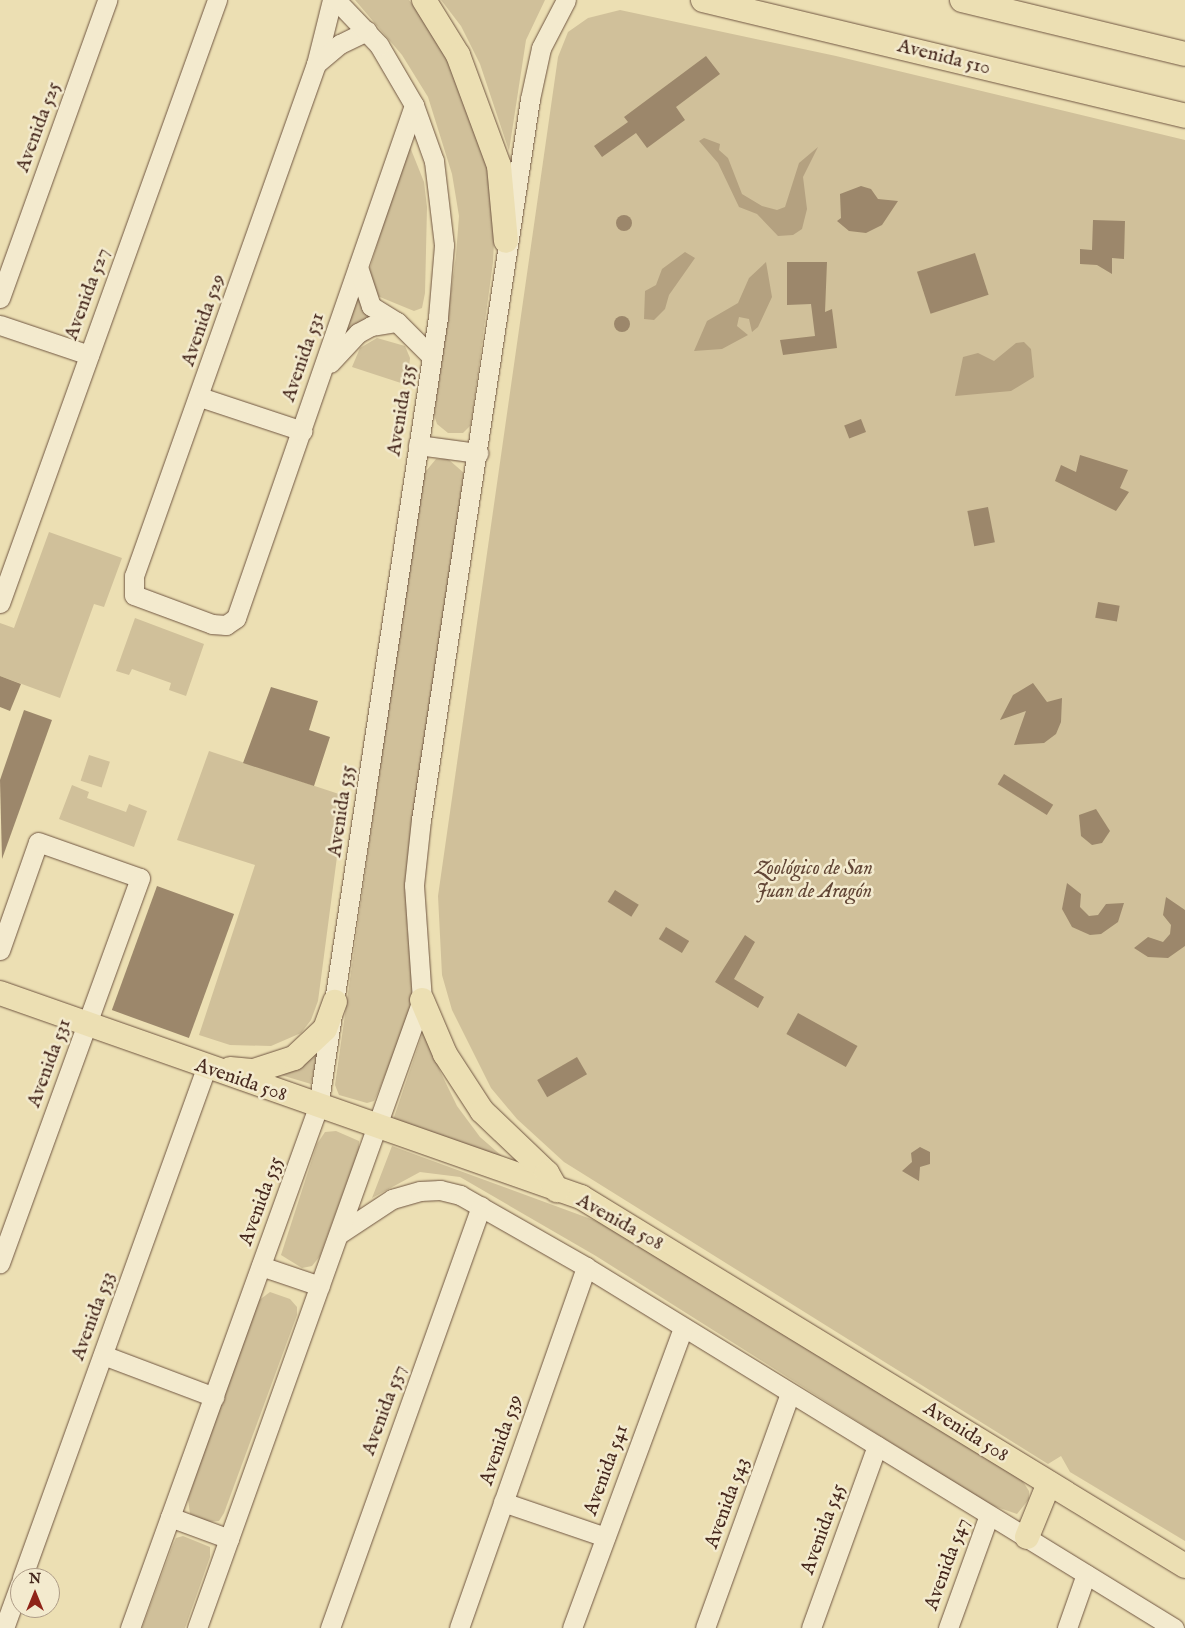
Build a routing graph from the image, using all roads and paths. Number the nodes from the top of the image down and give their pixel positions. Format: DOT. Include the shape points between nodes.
graph roads {
  1 [pos="107,0"];
  2 [pos="217,0"];
  3 [pos="332,0"];
  4 [pos="336,0"];
  5 [pos="424,0"];
  6 [pos="566,0"];
  7 [pos="703,0"];
  8 [pos="962,0"];
  9 [pos="746,4"];
  10 [pos="367,31"];
  11 [pos="1185,54"];
  12 [pos="316,64"];
  13 [pos="414,105"];
  14 [pos="1185,116"];
  15 [pos="506,241"];
  16 [pos="358,267"];
  17 [pos="0,298"];
  18 [pos="397,322"];
  19 [pos="0,325"];
  20 [pos="90,355"];
  21 [pos="432,357"];
  22 [pos="322,372"];
  23 [pos="200,397"];
  24 [pos="302,431"];
  25 [pos="418,445"];
  26 [pos="478,453"];
  27 [pos="0,603"];
  28 [pos="232,623"];
  29 [pos="0,950"];
  30 [pos="0,993"];
  31 [pos="422,1000"];
  32 [pos="336,1002"];
  33 [pos="87,1024"];
  34 [pos="206,1068"];
  35 [pos="318,1107"];
  36 [pos="376,1128"];
  37 [pos="557,1190"];
  38 [pos="482,1206"];
  39 [pos="338,1234"];
  40 [pos="0,1263"];
  41 [pos="261,1266"];
  42 [pos="586,1267"];
  43 [pos="320,1286"];
  44 [pos="683,1328"];
  45 [pos="103,1355"];
  46 [pos="790,1393"];
  47 [pos="214,1397"];
  48 [pos="877,1446"];
  49 [pos="1049,1483"];
  50 [pos="503,1502"];
  51 [pos="989,1514"];
  52 [pos="170,1518"];
  53 [pos="606,1537"];
  54 [pos="1026,1537"];
  55 [pos="229,1539"];
  56 [pos="1185,1566"];
  57 [pos="26,1568"];
  58 [pos="1086,1574"];
  59 [pos="1145,1610"];
  60 [pos="10,1612"];
  61 [pos="4,1628"];
  62 [pos="130,1628"];
  63 [pos="197,1628"];
  64 [pos="330,1628"];
  65 [pos="459,1628"];
  66 [pos="572,1628"];
  67 [pos="706,1628"];
  68 [pos="812,1628"];
  69 [pos="948,1628"];
  70 [pos="1067,1628"];
  71 [pos="1153,1628"];
  72 [pos="1174,1628"];
  1 -- 17 [label="street, Avenida 525"];
  2 -- 20 [label="street, Avenida 527"];
  3 -- 12 [label="street, Avenida 529"];
  4 -- 10 [label="street, Avenida 535"];
  5 -- 15 [label="main road" via="458,55 499,166"];
  6 -- 15 [label="street" via="540,48"];
  7 -- 9 [label="main road, Avenida 510"];
  8 -- 11 [label="main road"];
  9 -- 14 [label="main road, Avenida 510"];
  10 -- 12 [label="street" via="340,44"];
  10 -- 13 [label="street, Avenida 535"];
  12 -- 23 [label="street, Avenida 529"];
  13 -- 16 [label="street, Avenida 531"];
  13 -- 21 [label="street, Avenida 535" via="434,161 441,201 444,245"];
  15 -- 26 [label="street"];
  16 -- 18 [label="street" via="371,306"];
  16 -- 22 [label="street, Avenida 531"];
  18 -- 21 [label="street"];
  18 -- 22 [label="street" via="371,326 358,333"];
  19 -- 20 [label="street"];
  20 -- 27 [label="street, Avenida 527"];
  21 -- 25 [label="street, Avenida 535"];
  22 -- 24 [label="street, Avenida 531"];
  23 -- 24 [label="street"];
  23 -- 28 [label="street, Avenida 529" via="131,589 142,599 212,624"];
  24 -- 28 [label="street, Avenida 531"];
  25 -- 26 [label="street"];
  25 -- 32 [label="street, Avenida 535"];
  26 -- 31 [label="street" via="414,885"];
  29 -- 33 [label="street, Avenida 531" via="38,842 140,878"];
  30 -- 33 [label="main road, Avenida 508"];
  31 -- 36 [label="street"];
  31 -- 37 [label="main road" via="445,1054 482,1111 547,1173"];
  32 -- 34 [label="main road" via="325,1029 294,1058 254,1071"];
  32 -- 35 [label="street, Avenida 535"];
  33 -- 34 [label="main road, Avenida 508"];
  33 -- 40 [label="street, Avenida 531"];
  34 -- 35 [label="main road, Avenida 508"];
  34 -- 45 [label="street, Avenida 533"];
  35 -- 36 [label="main road, Avenida 508"];
  35 -- 41 [label="street, Avenida 535"];
  36 -- 37 [label="main road, Avenida 508"];
  36 -- 39 [label="street"];
  37 -- 49 [label="main road, Avenida 508" via="581,1197 626,1223"];
  38 -- 39 [label="street" via="454,1193 420,1191 392,1199"];
  38 -- 42 [label="street"];
  38 -- 64 [label="street, Avenida 537"];
  39 -- 43 [label="street"];
  41 -- 43 [label="street"];
  41 -- 47 [label="street, Avenida 535"];
  42 -- 44 [label="street"];
  42 -- 50 [label="street, Avenida 539"];
  43 -- 55 [label="street"];
  44 -- 46 [label="street"];
  44 -- 53 [label="street, Avenida 541"];
  45 -- 47 [label="street"];
  45 -- 57 [label="street, Avenida 533"];
  46 -- 48 [label="street"];
  46 -- 67 [label="street, Avenida 543"];
  47 -- 52 [label="street, Avenida 535"];
  48 -- 51 [label="street"];
  48 -- 68 [label="street, Avenida 545"];
  49 -- 54 [label="main road"];
  49 -- 56 [label="main road, Avenida 508"];
  50 -- 53 [label="street"];
  50 -- 65 [label="street, Avenida 539"];
  51 -- 54 [label="street"];
  51 -- 69 [label="street, Avenida 547"];
  52 -- 55 [label="street"];
  52 -- 62 [label="street, Avenida 535"];
  53 -- 66 [label="street, Avenida 541"];
  54 -- 58 [label="street"];
  55 -- 63 [label="street"];
  58 -- 59 [label="street"];
  58 -- 70 [label="street"];
  59 -- 71 [label="street"];
  59 -- 72 [label="street"];
  60 -- 61 [label="street"];
}
